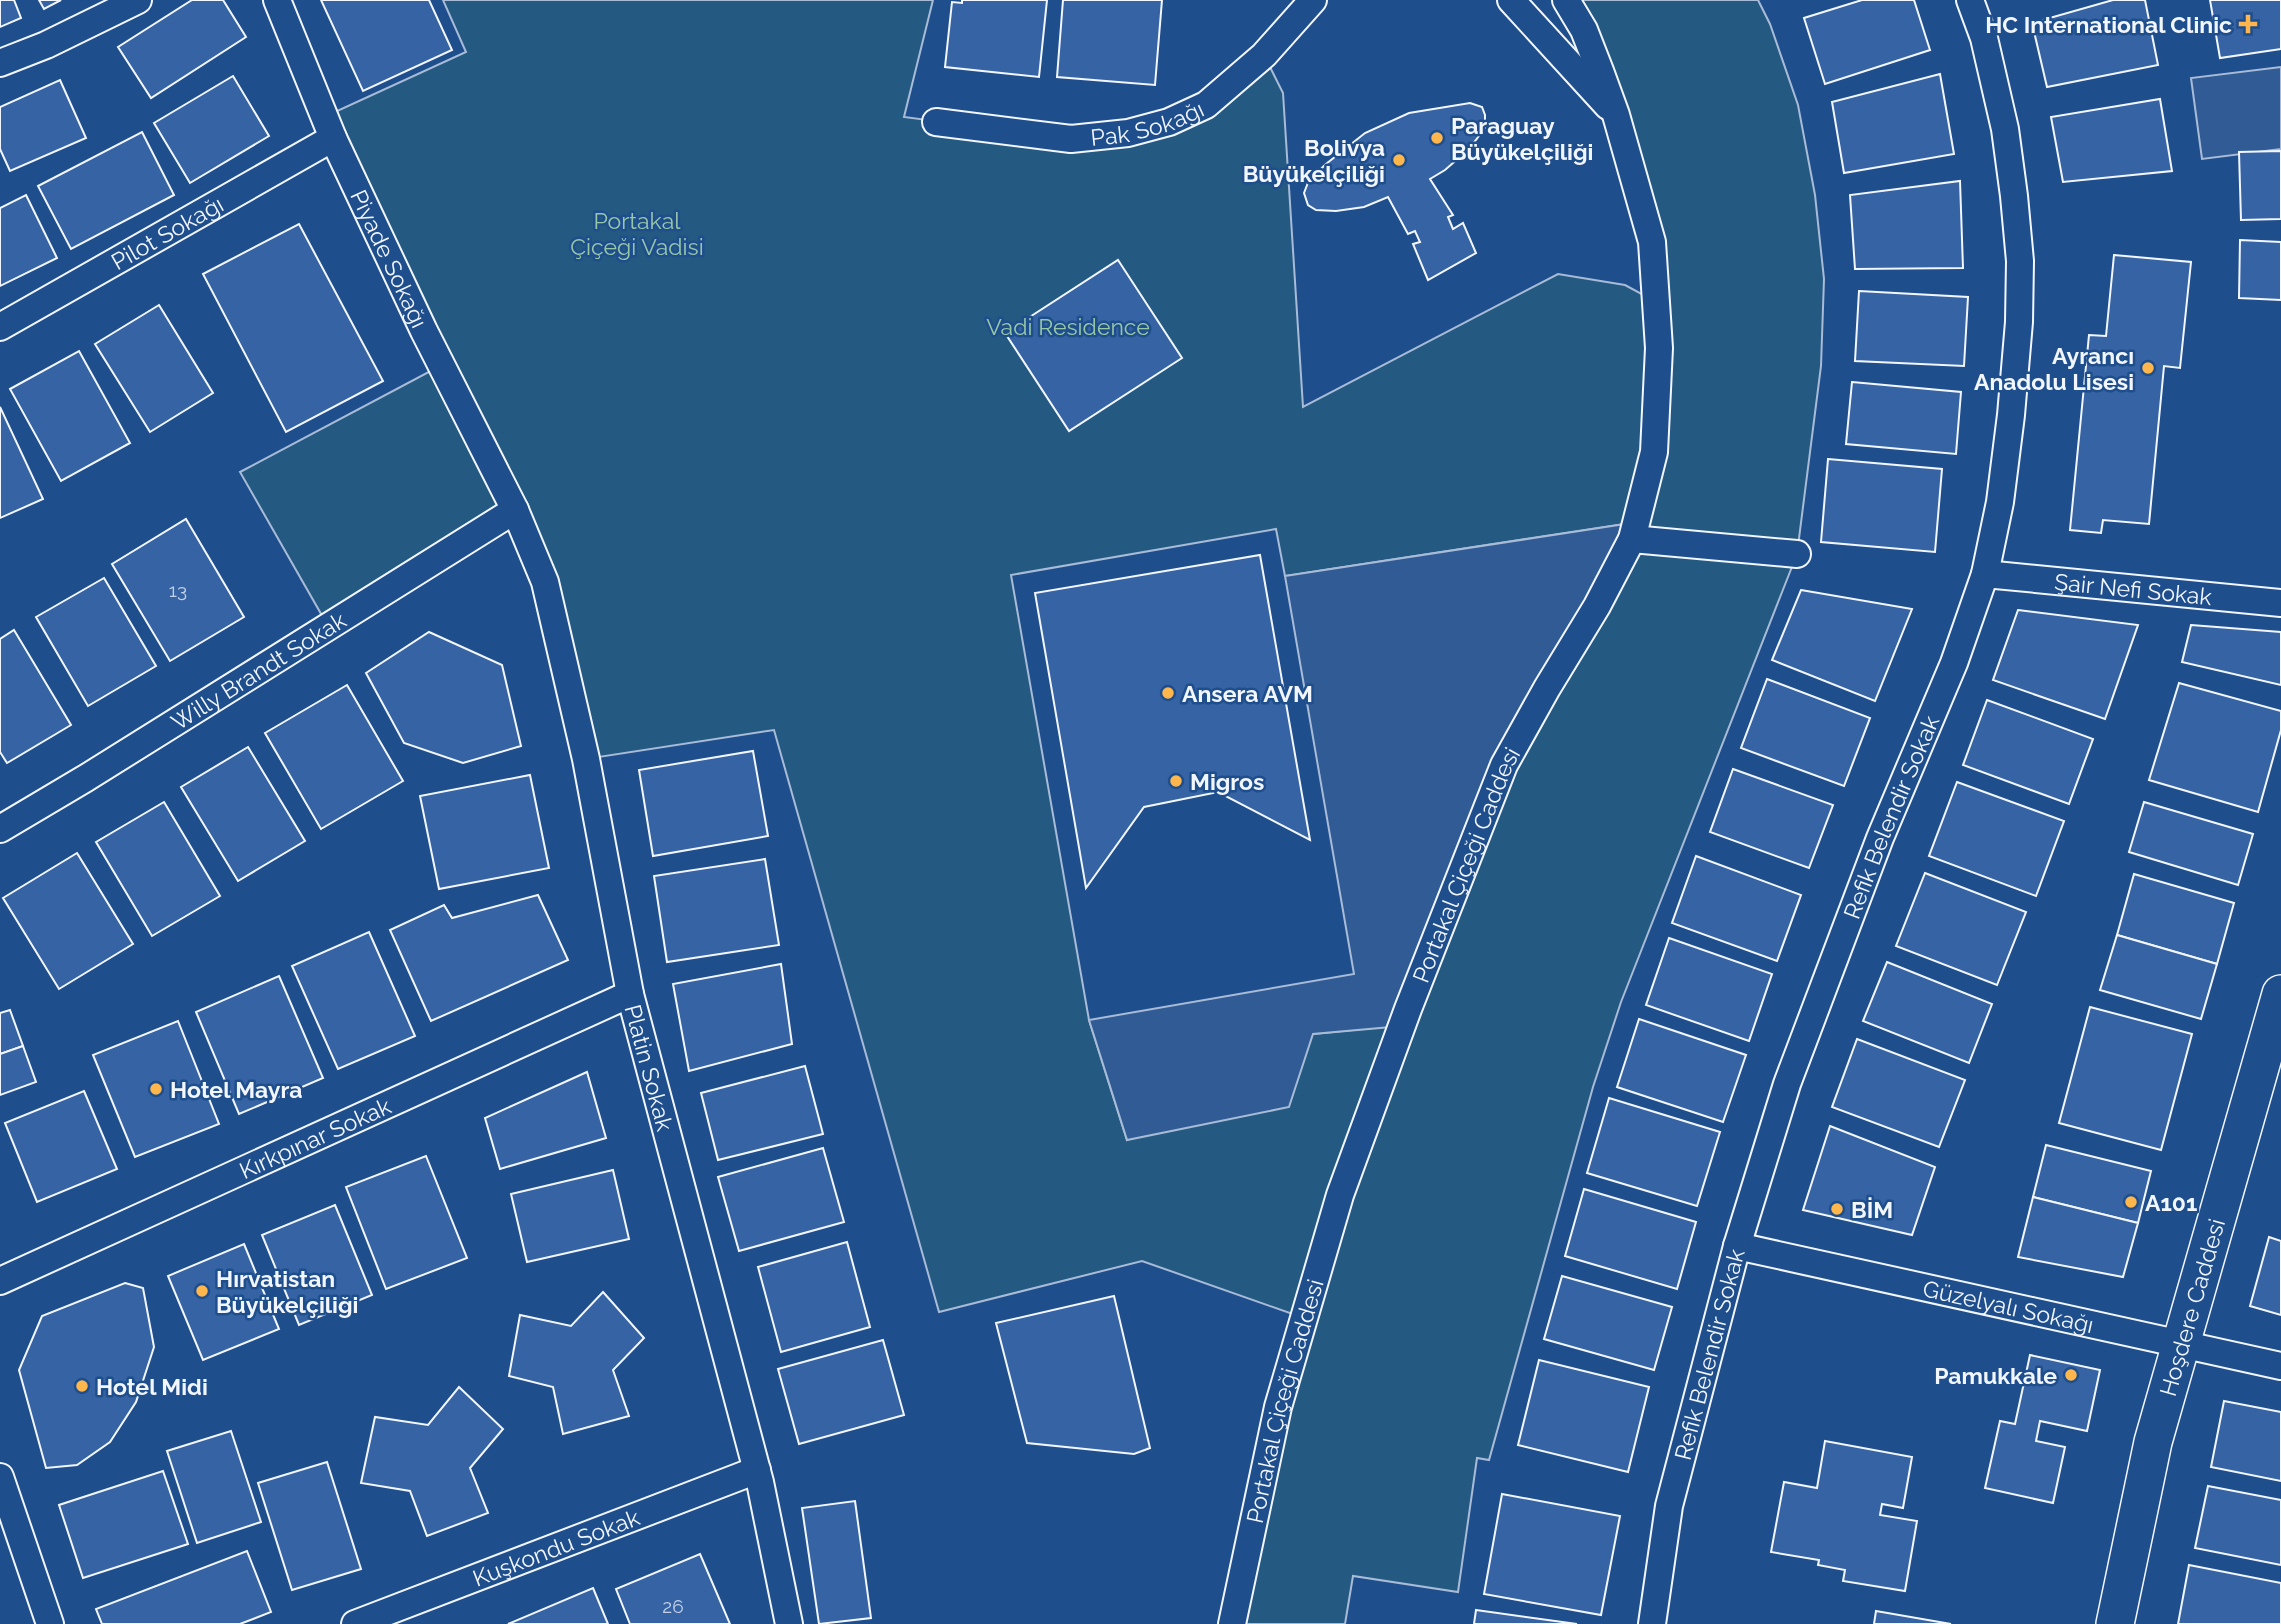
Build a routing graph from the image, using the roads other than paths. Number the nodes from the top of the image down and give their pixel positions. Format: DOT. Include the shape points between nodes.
graph roads {
  1 [pos="138,0"];
  2 [pos="276,0"];
  3 [pos="1313,0"];
  4 [pos="1511,0"];
  5 [pos="1566,0"];
  6 [pos="1970,0"];
  7 [pos="0,63"];
  8 [pos="1616,115"];
  9 [pos="936,122"];
  10 [pos="333,138"];
  11 [pos="0,327"];
  12 [pos="515,510"];
  13 [pos="1632,539"];
  14 [pos="1797,554"];
  15 [pos="1985,574"];
  16 [pos="2281,603"];
  17 [pos="0,829"];
  18 [pos="630,994"];
  19 [pos="2281,994"];
  20 [pos="1737,1246"];
  21 [pos="0,1281"];
  22 [pos="2182,1344"];
  23 [pos="2281,1366"];
  24 [pos="757,1470"];
  25 [pos="0,1477"];
  26 [pos="1230,1621"];
  27 [pos="50,1624"];
  28 [pos="355,1624"];
  29 [pos="789,1624"];
  30 [pos="1652,1624"];
  31 [pos="2115,1624"];
  1 -- 7 [label="street"];
  2 -- 10 [label="street, Piyade Sokağı"];
  3 -- 9 [label="street, Pak Sokağı" via="1264,55 1206,105 1169,122 1128,133 1071,139"];
  4 -- 8 [label="street, Portakal Çiçeği Caddesi"];
  5 -- 8 [label="street, Portakal Çiçeği Caddesi" via="1584,30"];
  6 -- 15 [label="street, Refik Belendir Sokak" via="2005,129 2020,261 2020,322 2011,415"];
  8 -- 13 [label="street, Portakal Çiçeği Caddesi" via="1651,242 1659,348 1654,452"];
  10 -- 11 [label="street, Pilot Sokağı"];
  10 -- 12 [label="street, Piyade Sokağı"];
  12 -- 17 [label="street, Willy Brandt Sokak"];
  12 -- 18 [label="street, Platin Sokak" via="545,582 586,759"];
  13 -- 14 [label="street"];
  13 -- 26 [label="street, Portakal Çiçeği Caddesi" via="1504,765 1408,1009 1340,1195 1286,1382"];
  15 -- 16 [label="street, Şair Nefi Sokak"];
  15 -- 20 [label="street, Refik Belendir Sokak" via="1787,1084"];
  18 -- 21 [label="street, Kırkpınar Sokak"];
  18 -- 24 [label="street, Platin Sokak"];
  19 -- 22 [label="main road, Hoşdere Caddesi"];
  20 -- 22 [label="street, Güzelyalı Sokağı"];
  20 -- 30 [label="street, Refik Belendir Sokak" via="1669,1506"];
  22 -- 23 [label="street, Güzelyalı Sokağı"];
  22 -- 31 [label="main road, Hoşdere Caddesi" via="2154,1442"];
  24 -- 28 [label="street, Kuşkondu Sokak"];
  24 -- 29 [label="street, Platin Sokak"];
  25 -- 27 [label="street"];
}
